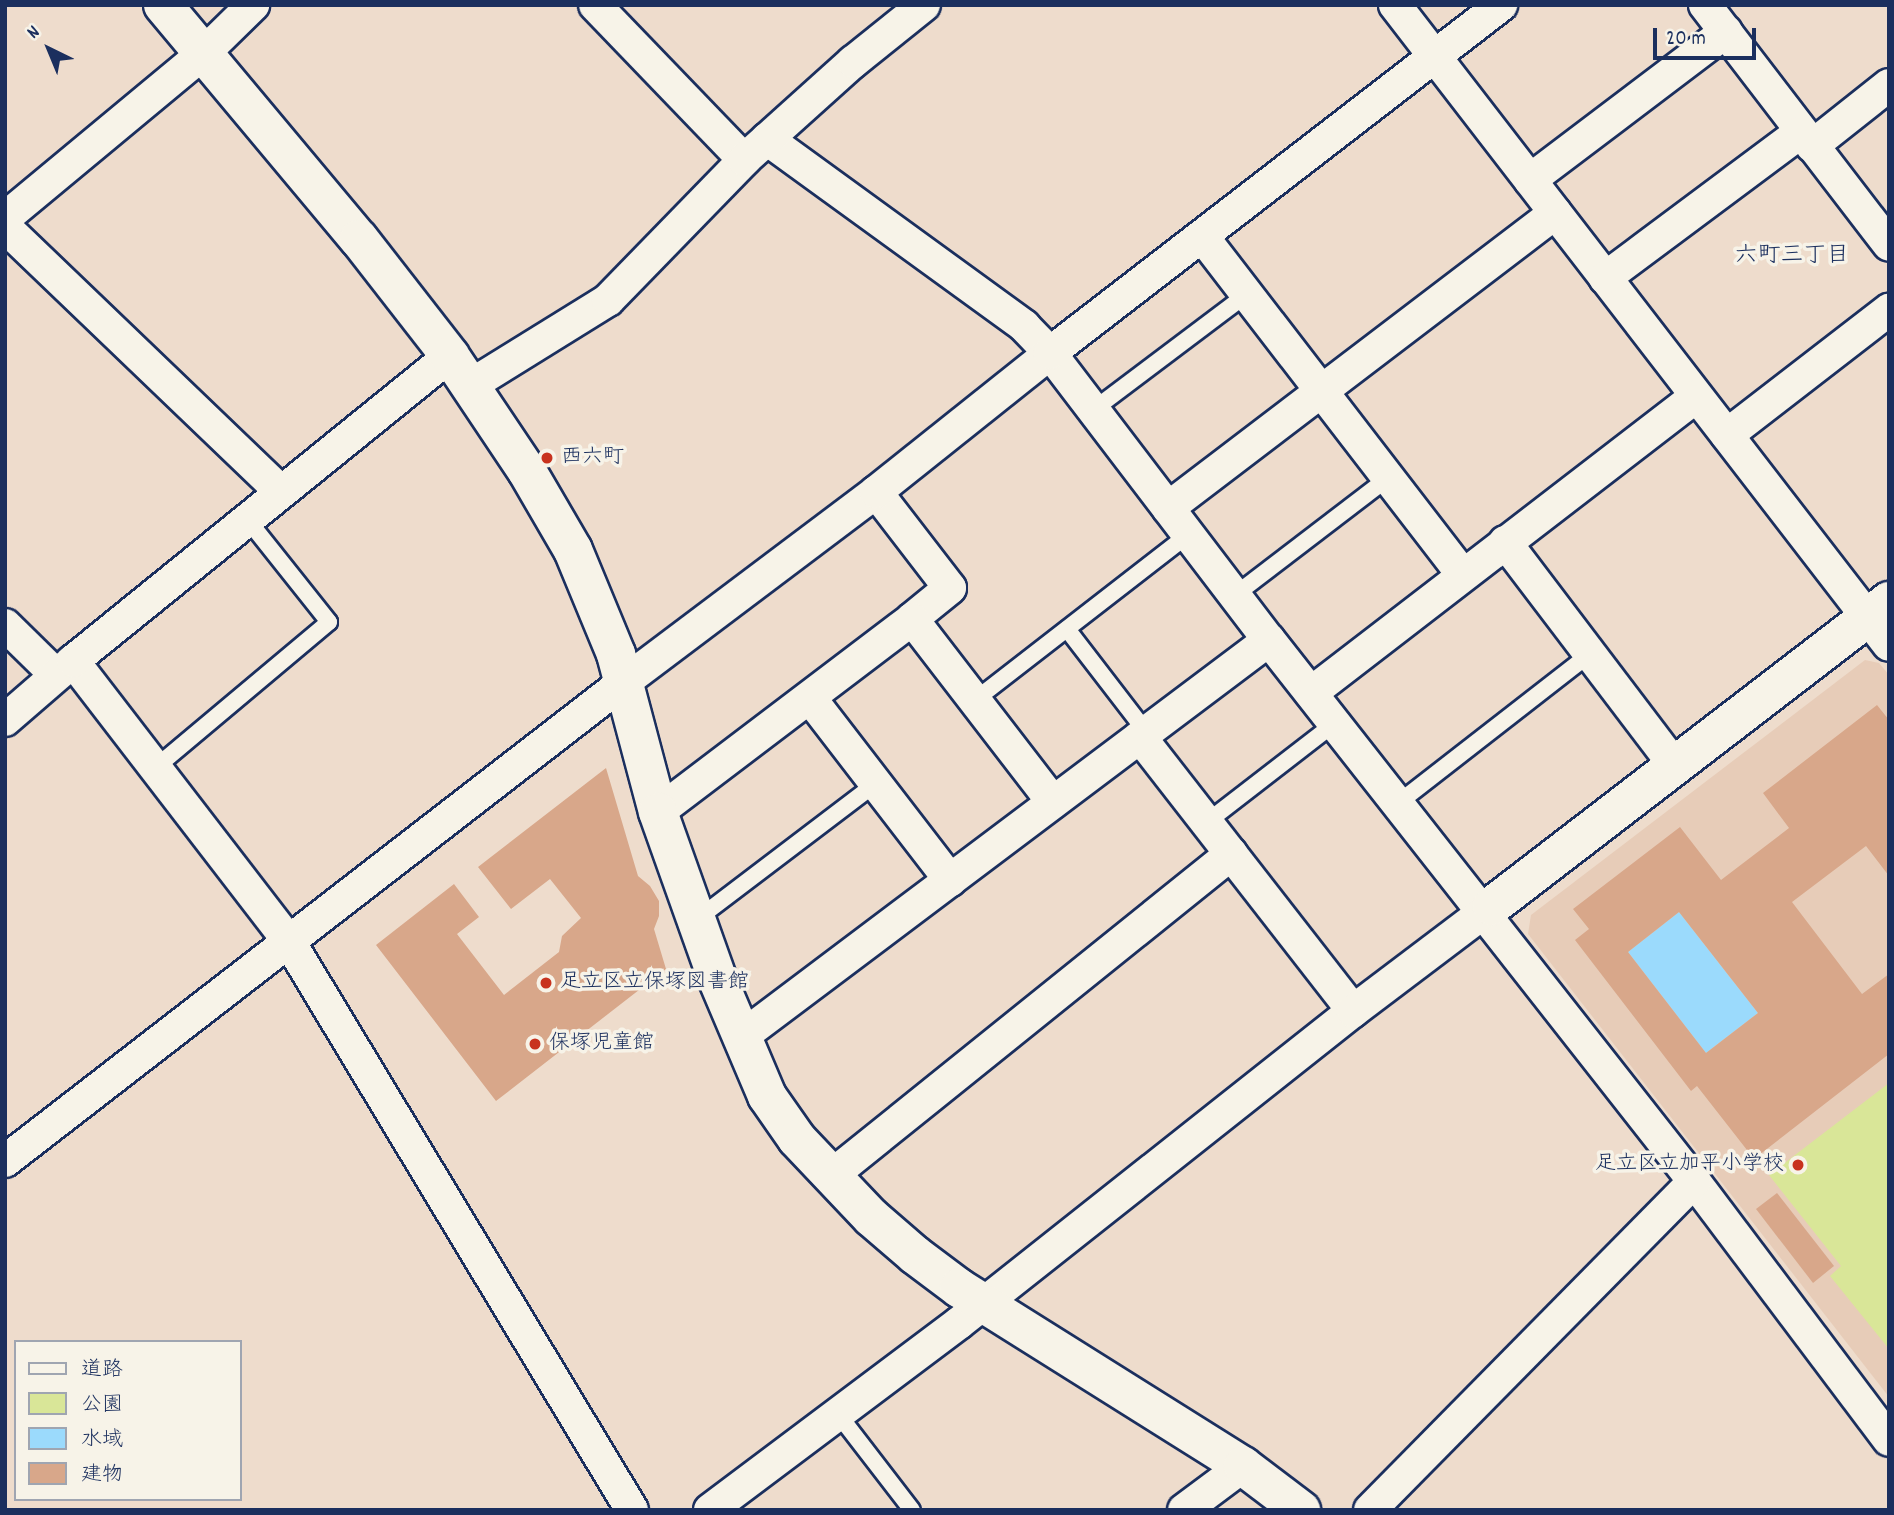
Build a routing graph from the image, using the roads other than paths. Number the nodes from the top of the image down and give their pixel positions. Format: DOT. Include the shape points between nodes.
graph roads {
  1 [pos="163,5"];
  2 [pos="253,5"];
  3 [pos="595,5"];
  4 [pos="924,5"];
  5 [pos="1395,5"];
  6 [pos="1501,5"];
  7 [pos="1705,5"];
  8 [pos="1726,32"];
  9 [pos="204,53"];
  10 [pos="1434,57"];
  11 [pos="1889,85"];
  12 [pos="767,139"];
  13 [pos="1807,139"];
  14 [pos="744,160"];
  15 [pos="1530,180"];
  16 [pos="1555,213"];
  17 [pos="5,218"];
  18 [pos="5,227"];
  19 [pos="1202,236"];
  20 [pos="1889,245"];
  21 [pos="1605,278"];
  22 [pos="1247,294"];
  23 [pos="1889,310"];
  24 [pos="1051,353"];
  25 [pos="461,371"];
  26 [pos="1322,391"];
  27 [pos="1696,396"];
  28 [pos="1093,410"];
  29 [pos="1727,435"];
  30 [pos="1388,478"];
  31 [pos="281,491"];
  32 [pos="876,492"];
  33 [pos="1168,509"];
  34 [pos="247,519"];
  35 [pos="1188,535"];
  36 [pos="1505,542"];
  37 [pos="1462,574"];
  38 [pos="1235,595"];
  39 [pos="912,619"];
  40 [pos="1882,621"];
  41 [pos="5,625"];
  42 [pos="1067,629"];
  43 [pos="1269,640"];
  44 [pos="1590,654"];
  45 [pos="64,668"];
  46 [pos="624,682"];
  47 [pos="1311,693"];
  48 [pos="810,698"];
  49 [pos="975,700"];
  50 [pos="5,720"];
  51 [pos="1335,723"];
  52 [pos="1144,735"];
  53 [pos="1676,767"];
  54 [pos="155,768"];
  55 [pos="875,785"];
  56 [pos="1054,802"];
  57 [pos="1397,804"];
  58 [pos="658,812"];
  59 [pos="1206,822"];
  60 [pos="1231,854"];
  61 [pos="950,880"];
  62 [pos="1486,909"];
  63 [pos="696,920"];
  64 [pos="290,943"];
  65 [pos="1353,1011"];
  66 [pos="740,1038"];
  67 [pos="5,1161"];
  68 [pos="831,1176"];
  69 [pos="1694,1181"];
  70 [pos="984,1304"];
  71 [pos="838,1414"];
  72 [pos="1889,1440"];
  73 [pos="1243,1466"];
  74 [pos="632,1510"];
  75 [pos="710,1510"];
  76 [pos="912,1510"];
  77 [pos="1184,1510"];
  78 [pos="1301,1510"];
  79 [pos="1370,1510"];
  1 -- 9 [label="street"];
  2 -- 9 [label="street"];
  3 -- 14 [label="street"];
  4 -- 12 [label="street"];
  5 -- 10 [label="street"];
  6 -- 10 [label="street"];
  7 -- 8 [label="street"];
  8 -- 13 [label="street"];
  8 -- 15 [label="street"];
  9 -- 17 [label="street"];
  9 -- 25 [label="street"];
  10 -- 15 [label="street"];
  10 -- 19 [label="street"];
  11 -- 13 [label="street"];
  12 -- 14 [label="street"];
  12 -- 24 [label="street" via="1024,326"];
  13 -- 20 [label="street"];
  13 -- 21 [label="street"];
  14 -- 25 [label="street" via="608,300"];
  15 -- 16 [label="street"];
  16 -- 21 [label="street"];
  16 -- 26 [label="street"];
  18 -- 31 [label="street"];
  19 -- 22 [label="street"];
  19 -- 24 [label="street"];
  21 -- 27 [label="street"];
  22 -- 26 [label="street"];
  22 -- 28 [label="lane"];
  23 -- 29 [label="street"];
  24 -- 28 [label="street"];
  24 -- 32 [label="street"];
  25 -- 31 [label="street"];
  25 -- 46 [label="street" via="573,550"];
  26 -- 30 [label="street"];
  26 -- 33 [label="street"];
  27 -- 29 [label="street"];
  27 -- 36 [label="street"];
  28 -- 33 [label="street"];
  29 -- 40 [label="street"];
  30 -- 37 [label="street"];
  30 -- 38 [label="lane"];
  31 -- 34 [label="street"];
  32 -- 39 [label="street" via="950,588"];
  32 -- 46 [label="street"];
  33 -- 35 [label="street"];
  34 -- 45 [label="street"];
  34 -- 54 [label="lane" via="329,622"];
  35 -- 38 [label="street"];
  35 -- 42 [label="lane"];
  36 -- 37 [label="street"];
  36 -- 44 [label="street"];
  37 -- 47 [label="street"];
  38 -- 43 [label="street"];
  39 -- 48 [label="street"];
  39 -- 49 [label="street"];
  40 -- 53 [label="street"];
  41 -- 45 [label="street"];
  42 -- 49 [label="lane"];
  42 -- 52 [label="lane"];
  43 -- 47 [label="street"];
  43 -- 52 [label="street"];
  44 -- 53 [label="street"];
  44 -- 57 [label="lane"];
  45 -- 50 [label="street"];
  45 -- 54 [label="street"];
  46 -- 58 [label="street"];
  46 -- 64 [label="street"];
  47 -- 51 [label="street"];
  48 -- 55 [label="street"];
  48 -- 58 [label="street"];
  49 -- 56 [label="street"];
  51 -- 57 [label="street"];
  51 -- 59 [label="lane"];
  52 -- 56 [label="street"];
  52 -- 59 [label="street"];
  53 -- 62 [label="street"];
  54 -- 64 [label="street"];
  55 -- 61 [label="street"];
  55 -- 63 [label="lane"];
  56 -- 61 [label="street"];
  57 -- 62 [label="street"];
  58 -- 63 [label="street"];
  59 -- 60 [label="street"];
  60 -- 65 [label="street"];
  60 -- 68 [label="street"];
  61 -- 66 [label="street"];
  62 -- 65 [label="street"];
  62 -- 69 [label="street"];
  63 -- 66 [label="street"];
  64 -- 67 [label="street"];
  64 -- 74 [label="street"];
  65 -- 70 [label="street"];
  66 -- 68 [label="street" via="767,1096"];
  68 -- 70 [label="street" via="915,1255"];
  69 -- 72 [label="street"];
  69 -- 79 [label="street"];
  70 -- 71 [label="street"];
  70 -- 73 [label="street"];
  71 -- 75 [label="street"];
  71 -- 76 [label="lane"];
  73 -- 77 [label="street"];
  73 -- 78 [label="street"];
}
